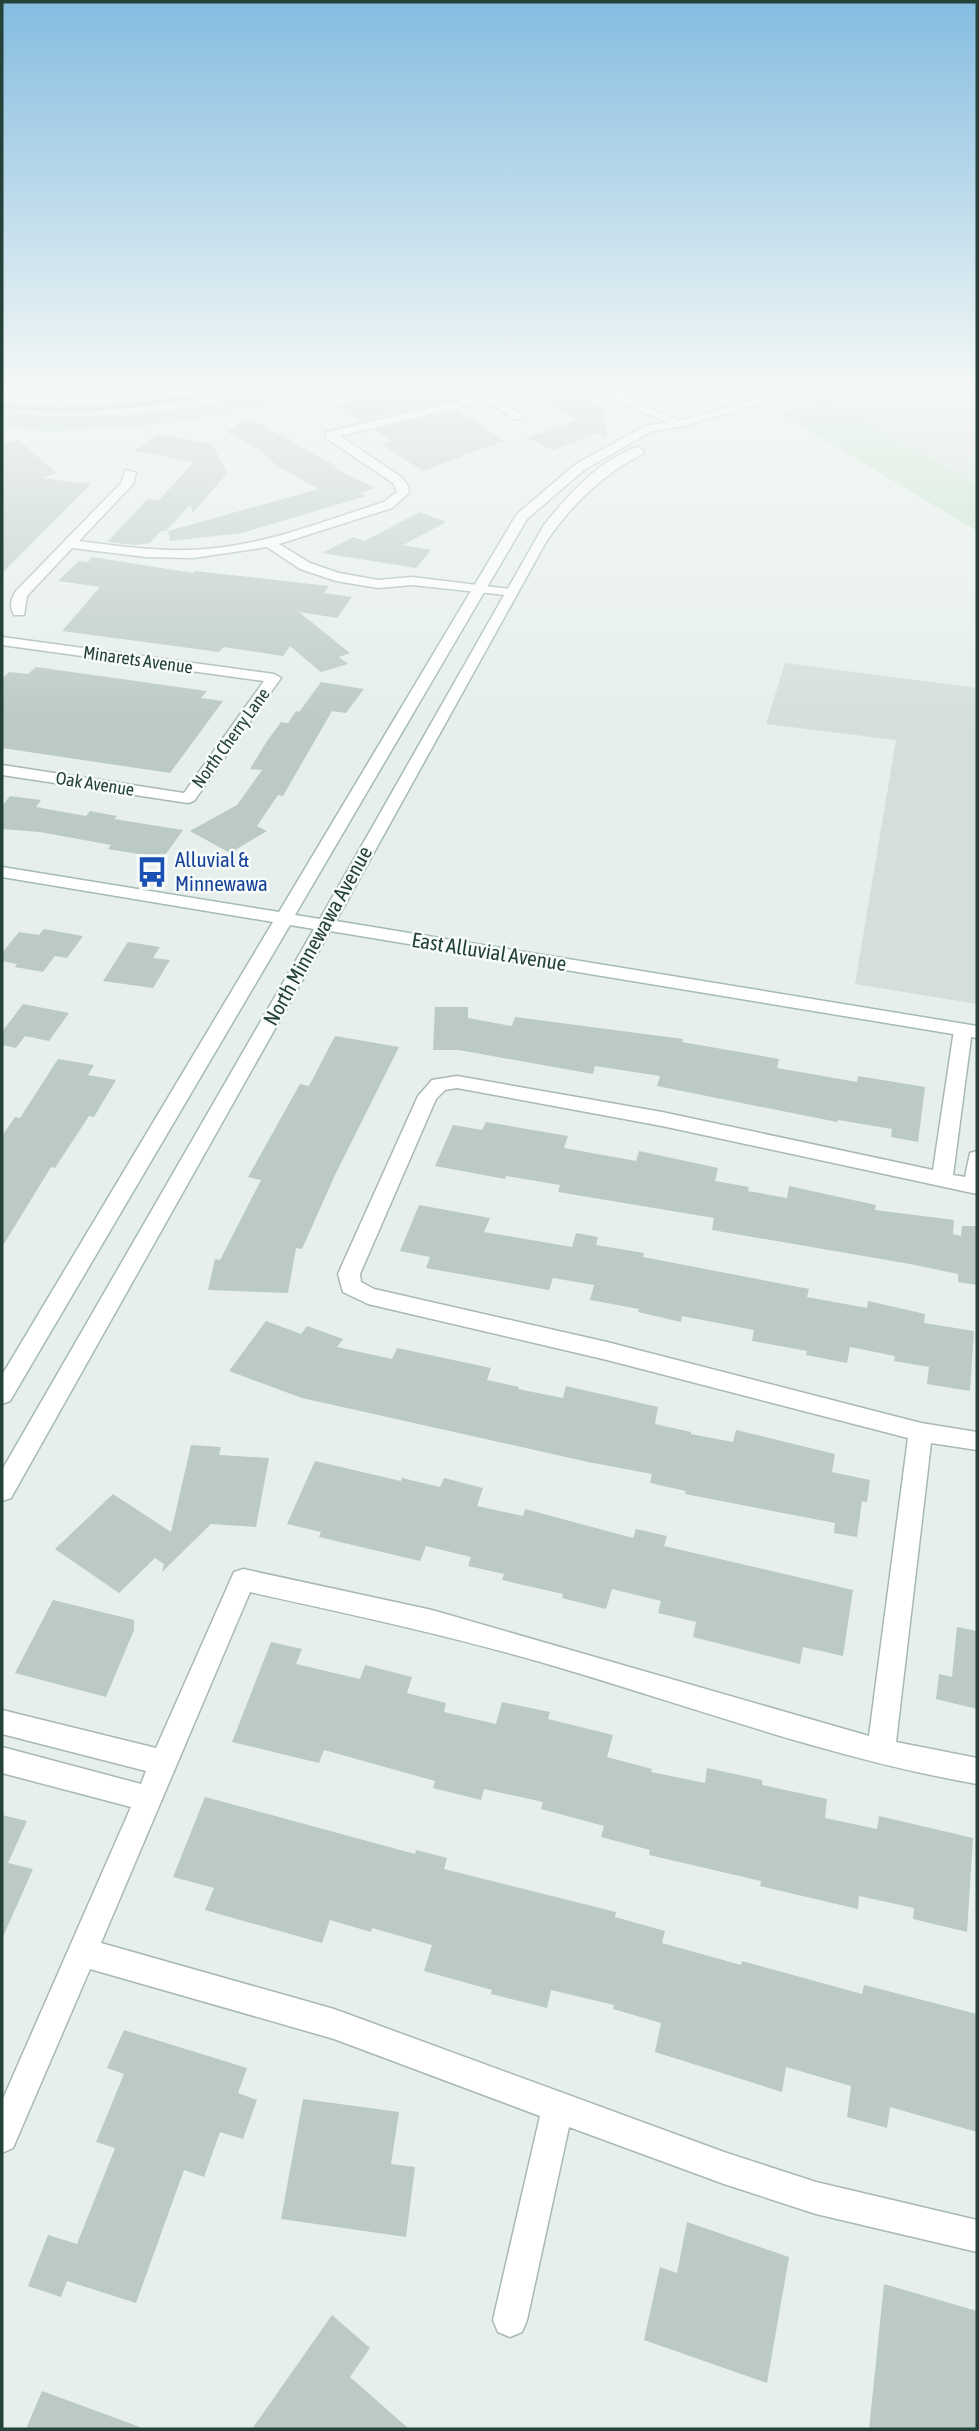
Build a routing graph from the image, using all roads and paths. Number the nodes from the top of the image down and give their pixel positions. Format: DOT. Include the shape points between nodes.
graph roads {
  1 [pos="109,502"];
  2 [pos="391,502"];
  3 [pos="538,502"];
  4 [pos="569,502"];
  5 [pos="269,543"];
  6 [pos="69,544"];
  7 [pos="476,595"];
  8 [pos="506,599"];
  9 [pos="19,612"];
  10 [pos="2,641"];
  11 [pos="274,678"];
  12 [pos="2,770"];
  13 [pos="188,798"];
  14 [pos="2,872"];
  15 [pos="285,919"];
  16 [pos="325,925"];
  17 [pos="970,1031"];
  18 [pos="977,1158"];
  19 [pos="942,1181"];
  20 [pos="976,1187"];
  21 [pos="2,1395"];
  22 [pos="921,1432"];
  23 [pos="977,1441"];
  24 [pos="2,1491"];
  25 [pos="2,1721"];
  26 [pos="881,1752"];
  27 [pos="2,1760"];
  28 [pos="164,1763"];
  29 [pos="977,1771"];
  30 [pos="149,1799"];
  31 [pos="82,1952"];
  32 [pos="558,2106"];
  33 [pos="2,2137"];
  34 [pos="977,2236"];
  35 [pos="510,2320"];
  1 -- 6 [label="street"];
  2 -- 5 [label="street"];
  3 -- 7 [label="street, North Minnewawa Avenue" via="523,517"];
  4 -- 8 [label="street, North Minnewawa Avenue" via="551,523"];
  5 -- 6 [label="street" via="180,554"];
  5 -- 7 [label="street" via="325,574 404,593"];
  6 -- 9 [label="street" via="21,594"];
  7 -- 8 [label="street"];
  7 -- 15 [label="street, North Minnewawa Avenue"];
  8 -- 16 [label="street, North Minnewawa Avenue"];
  10 -- 11 [label="street, Minarets Avenue"];
  11 -- 13 [label="street, North Cherry Lane"];
  12 -- 13 [label="street, Oak Avenue"];
  14 -- 15 [label="street, East Alluvial Avenue"];
  15 -- 16 [label="street, East Alluvial Avenue"];
  15 -- 21 [label="street, North Minnewawa Avenue"];
  16 -- 17 [label="street, East Alluvial Avenue"];
  16 -- 24 [label="street, North Minnewawa Avenue"];
  17 -- 19 [label="street"];
  18 -- 20 [label="street"];
  19 -- 20 [label="street"];
  19 -- 22 [label="street" via="662,1119 457,1082 439,1085 428,1096 349,1274 351,1286 368,1296 607,1351"];
  22 -- 23 [label="street"];
  22 -- 26 [label="street"];
  25 -- 28 [label="street"];
  26 -- 28 [label="street" via="445,1624 243,1580"];
  26 -- 29 [label="street"];
  27 -- 30 [label="street"];
  28 -- 30 [label="street"];
  30 -- 31 [label="street"];
  31 -- 32 [label="street" via="334,2024"];
  31 -- 33 [label="street"];
  32 -- 34 [label="street" via="816,2198"];
  32 -- 35 [label="street"];
}
